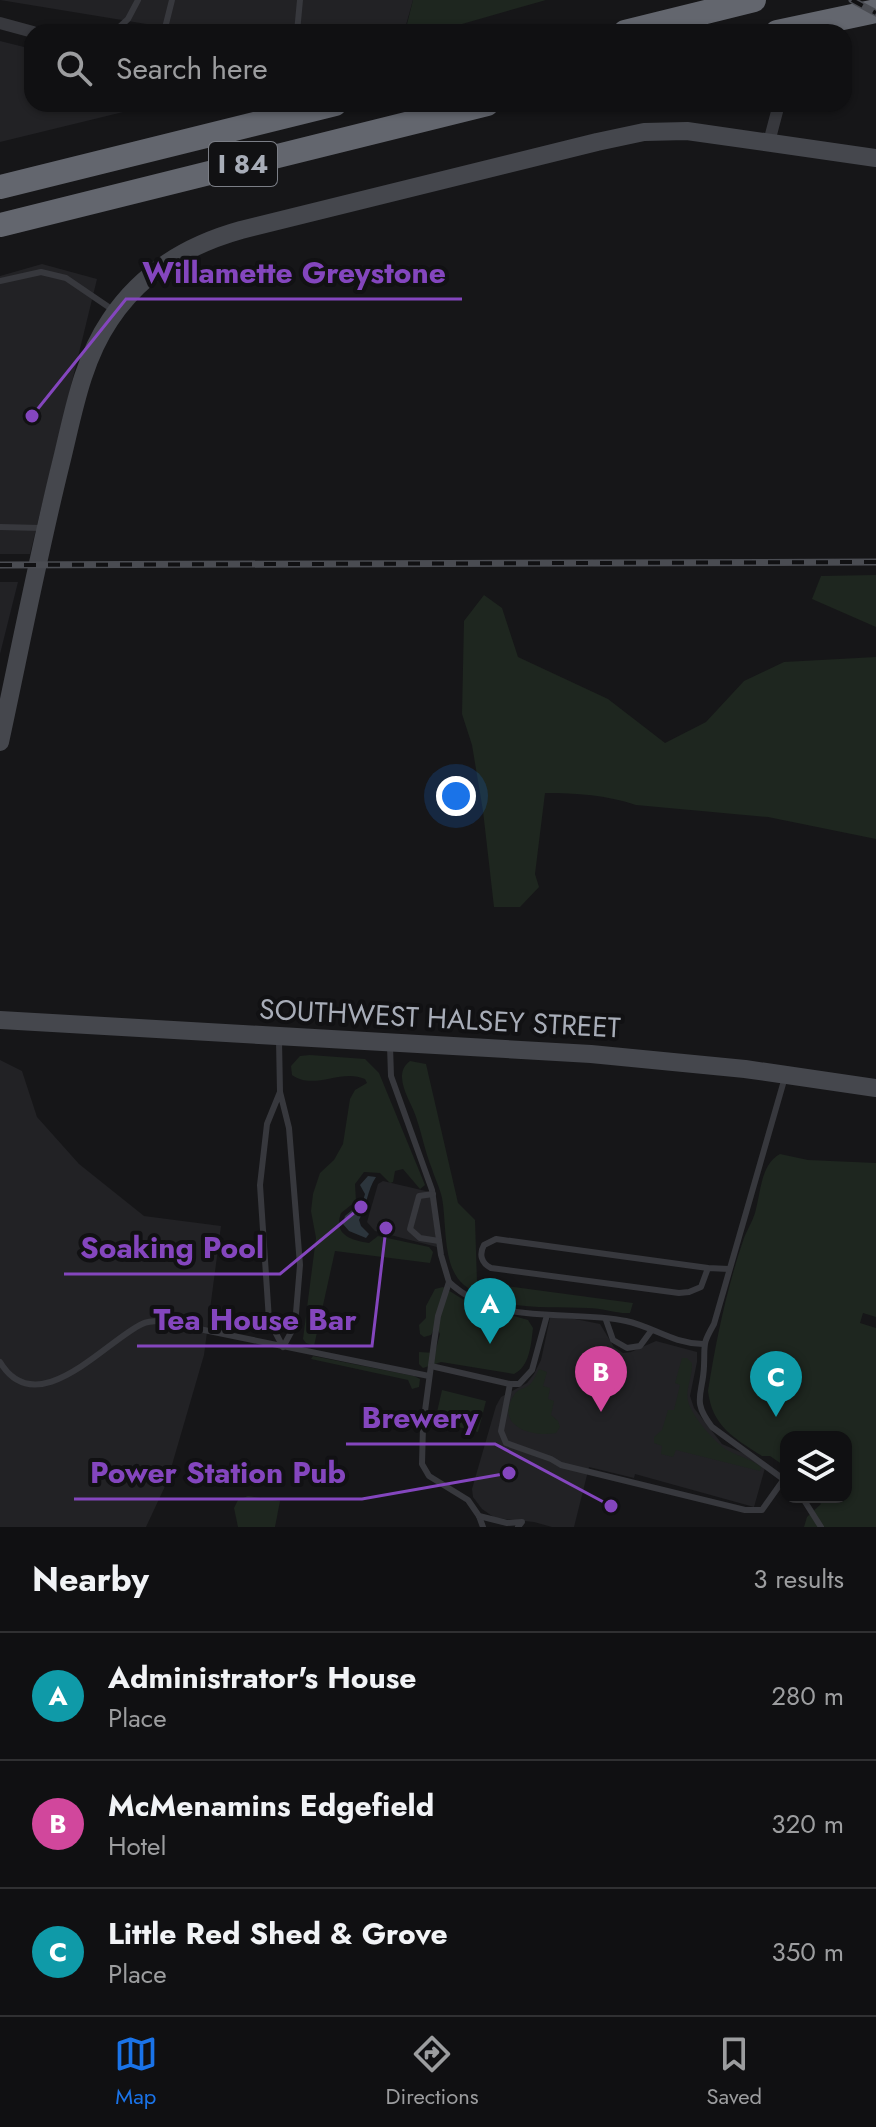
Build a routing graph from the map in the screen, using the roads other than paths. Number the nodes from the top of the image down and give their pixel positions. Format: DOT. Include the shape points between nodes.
graph roads {
  1 [pos="138,0"];
  2 [pos="172,0"];
  3 [pos="300,0"];
  4 [pos="754,0"];
  5 [pos="876,11"];
  6 [pos="0,23"];
  7 [pos="123,24"];
  8 [pos="166,24"];
  9 [pos="298,24"];
  10 [pos="657,24"];
  11 [pos="815,24"];
  12 [pos="24,30"];
  13 [pos="303,112"];
  14 [pos="455,112"];
  15 [pos="777,112"];
  16 [pos="769,142"];
  17 [pos="876,158"];
  18 [pos="0,187"];
  19 [pos="0,225"];
  20 [pos="0,281"];
  21 [pos="113,316"];
  22 [pos="0,527"];
  23 [pos="45,528"];
  24 [pos="3,710"];
  25 [pos="0,742"];
  26 [pos="0,1020"];
  27 [pos="279,1036"];
  28 [pos="390,1043"];
  29 [pos="785,1074"];
  30 [pos="876,1088"];
  31 [pos="280,1092"];
  32 [pos="433,1194"];
  33 [pos="439,1241"];
  34 [pos="708,1268"];
  35 [pos="729,1269"];
  36 [pos="449,1282"];
  37 [pos="547,1315"];
  38 [pos="606,1320"];
  39 [pos="651,1331"];
  40 [pos="703,1344"];
  41 [pos="283,1347"];
  42 [pos="0,1362"];
  43 [pos="431,1366"];
  44 [pos="429,1376"];
  45 [pos="510,1384"];
  46 [pos="780,1477"];
  47 [pos="780,1487"];
  48 [pos="806,1503"];
  49 [pos="479,1516"];
  50 [pos="530,1516"];
  51 [pos="520,1525"];
  52 [pos="483,1527"];
  53 [pos="821,1527"];
  1 -- 7 [label="lane"];
  2 -- 8 [label="lane"];
  3 -- 9 [label="lane"];
  4 -- 10 [label="highway"];
  5 -- 11 [label="highway"];
  6 -- 12 [label="street"];
  13 -- 18 [label="highway, I 84"];
  14 -- 19 [label="highway, I 84"];
  15 -- 16 [label="street"];
  16 -- 17 [label="street"];
  16 -- 21 [label="street" via="687,131 624,135 241,230 172,259 140,284"];
  20 -- 21 [label="lane" via="41,272 66,278"];
  21 -- 23 [label="street" via="83,378"];
  22 -- 23 [label="lane"];
  23 -- 24 [label="street"];
  24 -- 25 [label="street"];
  26 -- 27 [label="street, SOUTHWEST HALSEY STREET"];
  27 -- 28 [label="street, SOUTHWEST HALSEY STREET"];
  27 -- 31 [label="lane"];
  28 -- 29 [label="street, SOUTHWEST HALSEY STREET" via="591,1054"];
  28 -- 32 [label="lane" via="391,1076"];
  29 -- 30 [label="street, SOUTHWEST HALSEY STREET"];
  29 -- 35 [label="lane"];
  31 -- 41 [label="lane" via="289,1128 300,1265 295,1325"];
  31 -- 41 [label="lane" via="267,1124 260,1185 269,1320"];
  32 -- 33 [label="lane"];
  32 -- 33 [label="lane" via="419,1196 410,1229 420,1238"];
  33 -- 36 [label="lane"];
  34 -- 34 [label="lane" via="496,1239 481,1253 491,1268 679,1293 701,1287"];
  34 -- 35 [label="lane"];
  35 -- 40 [label="lane"];
  36 -- 37 [label="lane" via="482,1302"];
  36 -- 43 [label="lane"];
  37 -- 38 [label="lane"];
  37 -- 45 [label="lane" via="532,1370 519,1384"];
  38 -- 39 [label="lane"];
  38 -- 39 [label="lane" via="613,1340 627,1348 640,1346"];
  39 -- 40 [label="lane"];
  40 -- 46 [label="lane" via="698,1395 703,1415 724,1438"];
  41 -- 42 [label="lane" via="160,1321 141,1324 81,1368 55,1380 22,1381"];
  41 -- 44 [label="lane"];
  43 -- 44 [label="lane"];
  43 -- 45 [label="lane"];
  44 -- 49 [label="lane" via="422,1464 429,1476 468,1500"];
  45 -- 47 [label="lane" via="501,1431 506,1443 561,1465 745,1510 762,1510"];
  48 -- 53 [label="lane"];
  49 -- 51 [label="lane"];
  49 -- 52 [label="lane"];
  50 -- 51 [label="lane"];
}
